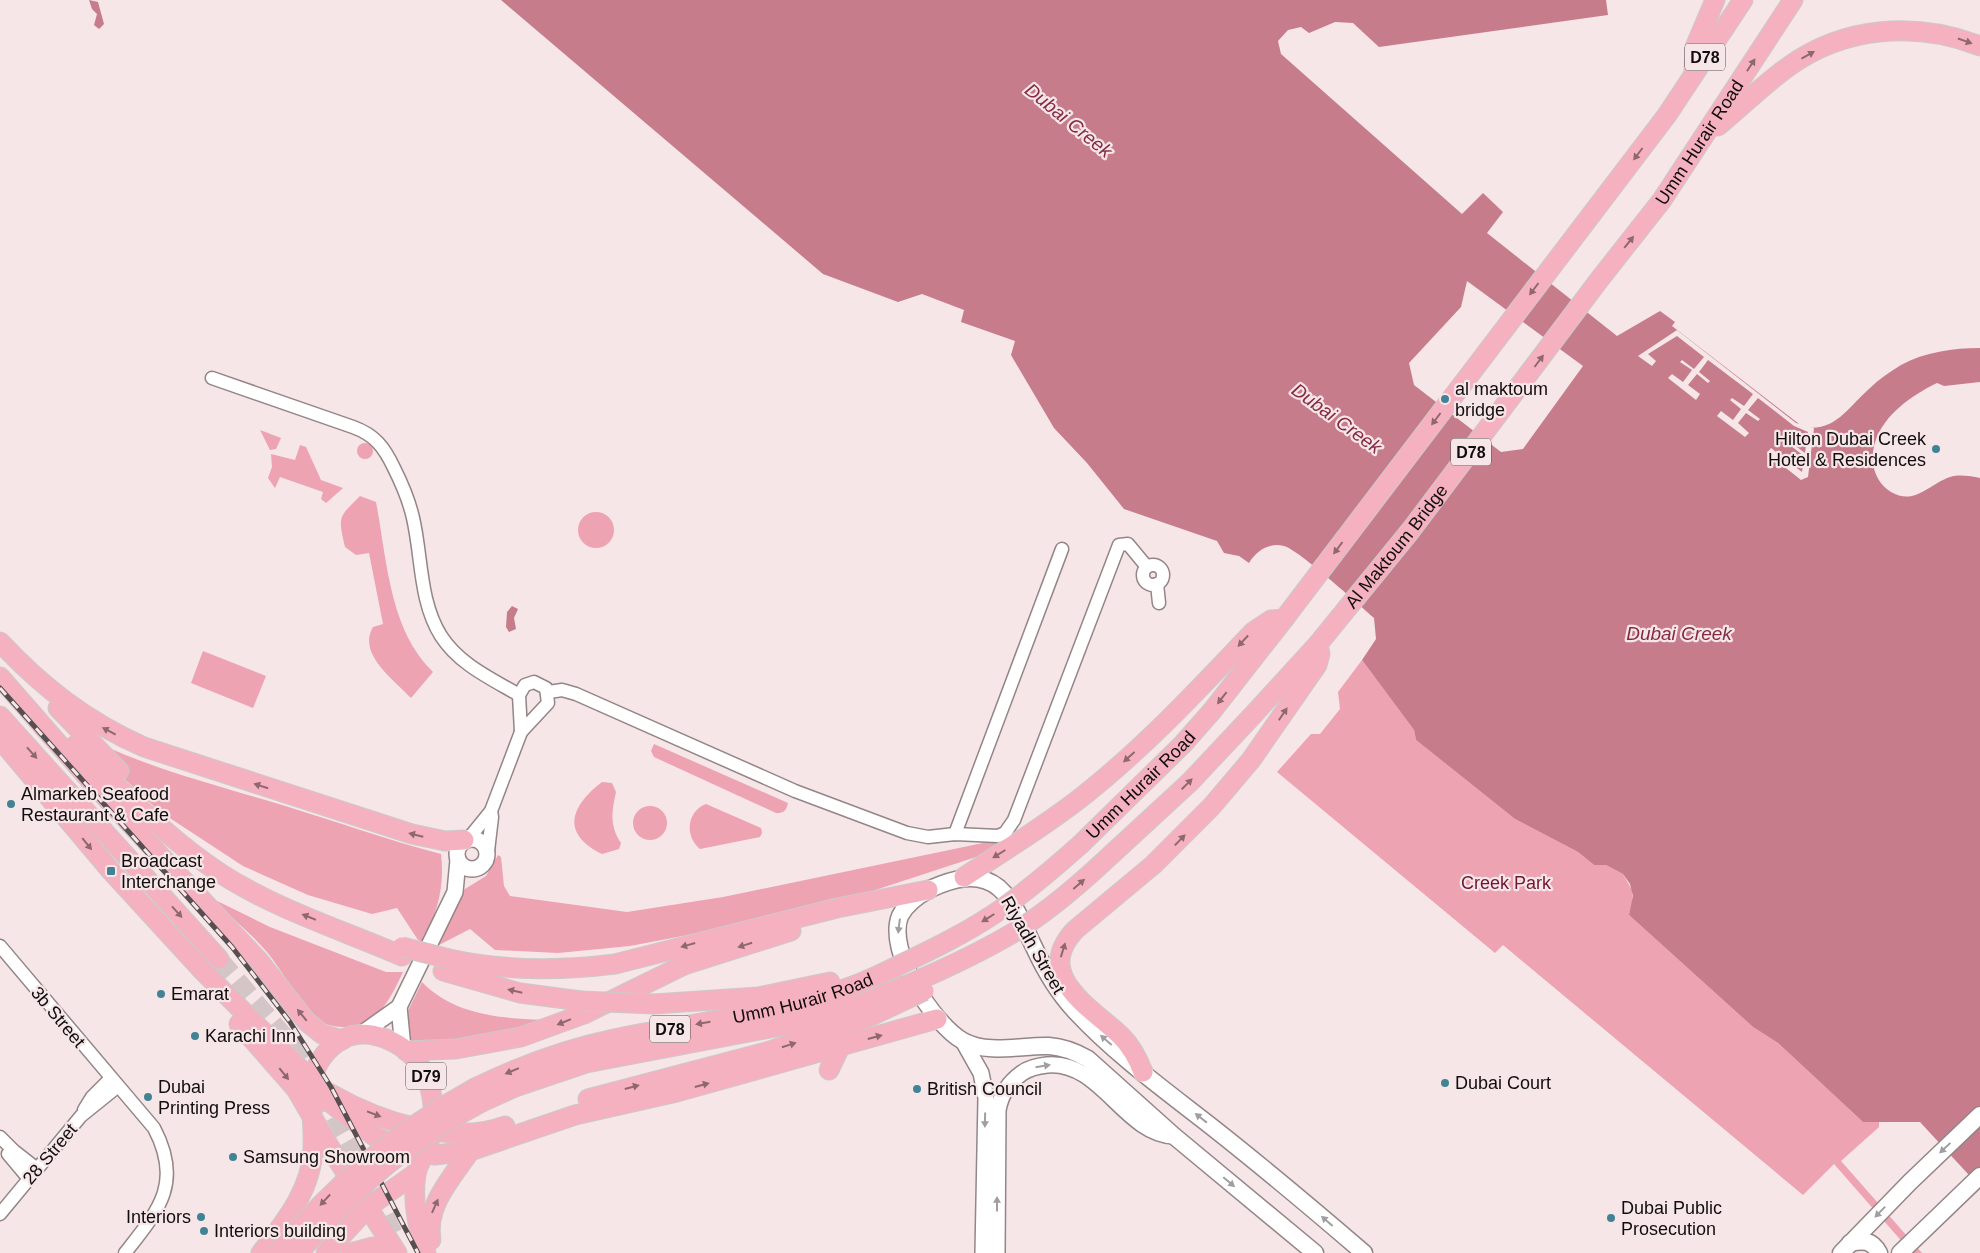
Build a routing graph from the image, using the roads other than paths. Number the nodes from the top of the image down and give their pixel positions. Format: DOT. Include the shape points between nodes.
graph roads {
  1 [pos="1715,0"];
  2 [pos="1743,0"];
  3 [pos="1793,0"];
  4 [pos="1980,46"];
  5 [pos="1694,73"];
  6 [pos="1702,140"];
  7 [pos="1599,280"];
  8 [pos="212,378"];
  9 [pos="1062,549"];
  10 [pos="1159,603"];
  11 [pos="1284,619"];
  12 [pos="1338,621"];
  13 [pos="0,642"];
  14 [pos="1318,644"];
  15 [pos="23,666"];
  16 [pos="2,679"];
  17 [pos="548,692"];
  18 [pos="519,695"];
  19 [pos="0,716"];
  20 [pos="521,732"];
  21 [pos="0,739"];
  22 [pos="491,811"];
  23 [pos="955,834"];
  24 [pos="467,839"];
  25 [pos="178,842"];
  26 [pos="488,851"];
  27 [pos="458,860"];
  28 [pos="477,869"];
  29 [pos="964,877"];
  30 [pos="928,890"];
  31 [pos="454,892"];
  32 [pos="837,908"];
  33 [pos="0,946"];
  34 [pos="219,959"];
  35 [pos="446,965"];
  36 [pos="200,968"];
  37 [pos="874,978"];
  38 [pos="399,1008"];
  39 [pos="867,1009"];
  40 [pos="937,1019"];
  41 [pos="361,1034"];
  42 [pos="342,1040"];
  43 [pos="964,1041"];
  44 [pos="840,1047"];
  45 [pos="404,1049"];
  46 [pos="829,1070"];
  47 [pos="1143,1072"];
  48 [pos="313,1082"];
  49 [pos="114,1083"];
  50 [pos="479,1095"];
  51 [pos="1980,1115"];
  52 [pos="313,1117"];
  53 [pos="432,1130"];
  54 [pos="1174,1136"];
  55 [pos="0,1137"];
  56 [pos="0,1144"];
  57 [pos="470,1151"];
  58 [pos="423,1154"];
  59 [pos="416,1173"];
  60 [pos="33,1174"];
  61 [pos="1980,1176"];
  62 [pos="368,1208"];
  63 [pos="0,1214"];
  64 [pos="1846,1248"];
  65 [pos="124,1253"];
  66 [pos="262,1253"];
  67 [pos="278,1253"];
  68 [pos="300,1253"];
  69 [pos="326,1253"];
  70 [pos="351,1253"];
  71 [pos="387,1253"];
  72 [pos="397,1253"];
  73 [pos="426,1253"];
  74 [pos="435,1253"];
  75 [pos="983,1253"];
  76 [pos="997,1253"];
  77 [pos="1315,1253"];
  78 [pos="1364,1253"];
  79 [pos="1880,1253"];
  80 [pos="1900,1253"];
  1 -- 5 [label="main road" via="1695,47"];
  2 -- 5 [label="main road, D78"];
  6 -- 3 [label="main road, Umm Hurair Road / D78, one-way"];
  6 -- 4 [label="main road, one-way" via="1789,66 1838,41 1874,32 1911,31 1948,36"];
  5 -- 11 [label="main road, Umm Hurair Road / D78, one-way" via="1668,115"];
  7 -- 6 [label="main road, Umm Hurair Road / D78, one-way" via="1662,200"];
  12 -- 7 [label="main road, Al Maktoum Bridge / D78, one-way" via="1436,498"];
  8 -- 18 [label="street" via="353,426 375,437 386,451 408,499 428,608 434,624 445,642 464,662"];
  9 -- 23 [label="street"];
  10 -- 23 [label="street" via="1157,584 1163,576 1162,569 1153,565 1146,567 1128,544 1119,546 1010,828 991,837"];
  11 -- 29 [label="main road, one-way" via="1271,620 1252,632 1158,730 1084,795 1030,835"];
  11 -- 37 [label="main road, Umm Hurair Road / D78, one-way, bridge" via="1189,738 1081,844 994,914 945,943"];
  12 -- 14 [label="main road, Umm Hurair Road / D78"];
  13 -- 15 [label="main road"];
  39 -- 14 [label="main road, Umm Hurair Road / D78, one-way, bridge" via="942,983 950,974 950,967 1021,927 1073,889 1190,782"];
  47 -- 14 [label="main road, one-way" via="1128,1044 1066,985 1061,968 1062,952 1075,930 1173,847 1232,784 1316,665 1320,654"];
  24 -- 15 [label="main road, one-way" via="444,841 412,834 144,747 118,736 75,710"];
  15 -- 25 [label="main road" via="35,683 172,826"];
  16 -- 25 [label="main road"];
  42 -- 16 [label="main road, one-way" via="322,1034 306,1020 254,955 97,788"];
  17 -- 18 [label="street" via="543,685 534,682 525,685"];
  17 -- 20 [label="street" via="548,703"];
  17 -- 23 [label="street" via="562,690 576,694 796,791 907,833 928,836"];
  18 -- 20 [label="street"];
  19 -- 34 [label="main road, one-way"];
  20 -- 22 [label="street"];
  21 -- 36 [label="main road, one-way" via="94,852"];
  22 -- 24 [label="street"];
  22 -- 26 [label="street"];
  24 -- 26 [label="street" via="481,841"];
  24 -- 27 [label="street" via="458,847"];
  35 -- 25 [label="main road, one-way" via="354,935 272,902 222,874"];
  26 -- 28 [label="street" via="486,862"];
  27 -- 28 [label="street" via="466,868"];
  27 -- 31 [label="street"];
  28 -- 31 [label="street"];
  29 -- 30 [label="main road, Riyadh Street"];
  47 -- 29 [label="main road, Riyadh Street, one-way" via="1063,998 1045,970 1012,902 988,881"];
  30 -- 32 [label="main road"];
  30 -- 40 [label="main road, Riyadh Street, one-way" via="906,906 900,917 898,934 914,985"];
  31 -- 38 [label="street"];
  32 -- 35 [label="main road, one-way" via="615,964 523,969 479,964"];
  32 -- 45 [label="main road, one-way" via="829,918 817,924 684,965 553,1027 489,1044"];
  33 -- 49 [label="street, 3b Street"];
  37 -- 35 [label="main road, one-way, bridge" via="845,979 784,993 732,1000 654,1004 581,1001 520,992"];
  36 -- 48 [label="main road"];
  36 -- 52 [label="main road, one-way" via="208,987 283,1072"];
  37 -- 50 [label="main road, Umm Hurair Road / D78, one-way" via="764,1012 579,1048 513,1070"];
  38 -- 41 [label="street"];
  38 -- 45 [label="street"];
  39 -- 50 [label="main road, Umm Hurair Road / D78" via="586,1063"];
  53 -- 39 [label="main road, one-way" via="463,1134 486,1132 566,1104 770,1051"];
  40 -- 43 [label="main road, Riyadh Street"];
  44 -- 40 [label="main road, one-way"];
  41 -- 42 [label="main road"];
  41 -- 45 [label="main road, D79" via="385,1038"];
  42 -- 48 [label="main road" via="324,1053"];
  43 -- 54 [label="main road, Riyadh Street" via="998,1048 1062,1048 1088,1059"];
  43 -- 75 [label="street, one-way" via="981,1073 986,1098"];
  44 -- 46 [label="main road"];
  57 -- 44 [label="main road, one-way" via="575,1115 677,1092"];
  45 -- 53 [label="main road, D79" via="420,1066 430,1087 434,1111"];
  78 -- 47 [label="main road, Riyadh Street, one-way" via="1282,1182"];
  48 -- 52 [label="main road"];
  48 -- 53 [label="main road, one-way" via="359,1108"];
  48 -- 58 [label="main road" via="324,1098 374,1136 409,1152"];
  49 -- 60 [label="street, 28 Street" via="81,1116"];
  49 -- 65 [label="street, 3b Street" via="154,1128 166,1165 161,1204"];
  50 -- 67 [label="main road, Umm Hurair Road / D78, one-way, bridge" via="415,1124 359,1166"];
  50 -- 68 [label="main road, Umm Hurair Road / D78, bridge" via="351,1195"];
  51 -- 64 [label="main road, one-way"];
  52 -- 62 [label="main road"];
  52 -- 66 [label="main road" via="313,1150 305,1187"];
  53 -- 58 [label="main road, D79"];
  76 -- 54 [label="street, one-way" via="998,1110 1005,1089 1026,1070 1054,1064 1081,1073 1151,1130"];
  54 -- 77 [label="main road, Riyadh Street, one-way"];
  55 -- 60 [label="street"];
  56 -- 60 [label="street"];
  57 -- 58 [label="main road"];
  74 -- 57 [label="main road, one-way" via="429,1230 433,1207"];
  58 -- 59 [label="main road, D79"];
  59 -- 62 [label="main road"];
  59 -- 73 [label="main road, D79" via="417,1211"];
  60 -- 63 [label="street, 28 Street"];
  61 -- 80 [label="main road"];
  62 -- 69 [label="main road"];
  62 -- 72 [label="main road"];
  64 -- 79 [label="main road" via="1863,1240"];
  70 -- 71 [label="main road" via="373,1247"];
}
